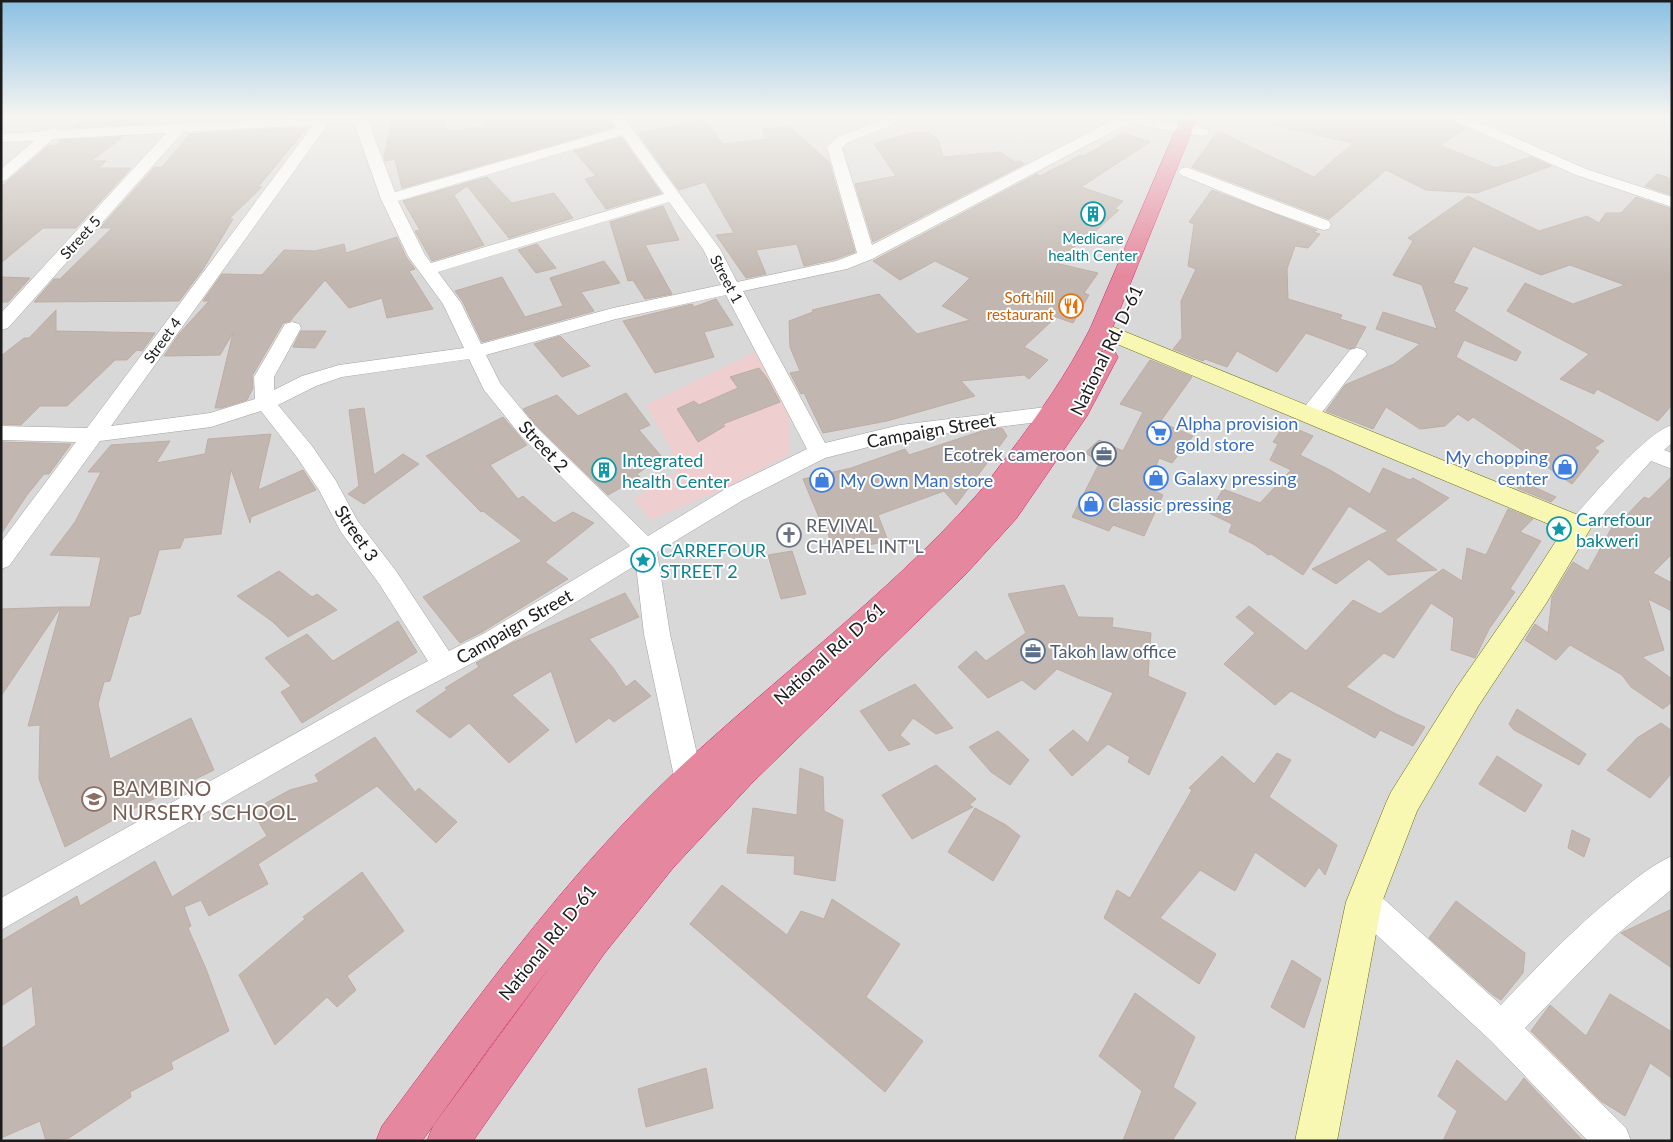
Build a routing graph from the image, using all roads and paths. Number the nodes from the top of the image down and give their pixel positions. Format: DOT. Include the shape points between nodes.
graph roads {
  1 [pos="140,171"];
  2 [pos="285,171"];
  3 [pos="379,171"];
  4 [pos="476,171"];
  5 [pos="655,171"];
  6 [pos="841,171"];
  7 [pos="1025,171"];
  8 [pos="1176,171"];
  9 [pos="1581,171"];
  10 [pos="1186,172"];
  11 [pos="674,196"];
  12 [pos="389,200"];
  13 [pos="1672,202"];
  14 [pos="1323,225"];
  15 [pos="866,255"];
  16 [pos="426,270"];
  17 [pos="731,287"];
  18 [pos="1,324"];
  19 [pos="292,328"];
  20 [pos="1109,333"];
  21 [pos="476,352"];
  22 [pos="1357,354"];
  23 [pos="265,402"];
  24 [pos="1067,411"];
  25 [pos="1309,415"];
  26 [pos="1672,432"];
  27 [pos="1,433"];
  28 [pos="92,435"];
  29 [pos="1648,451"];
  30 [pos="819,452"];
  31 [pos="1672,462"];
  32 [pos="1579,526"];
  33 [pos="645,547"];
  34 [pos="1,560"];
  35 [pos="445,666"];
  36 [pos="689,780"];
  37 [pos="1672,871"];
  38 [pos="1364,902"];
  39 [pos="1,915"];
  40 [pos="1502,1028"];
  41 [pos="397,1141"];
  42 [pos="448,1141"];
  43 [pos="1316,1141"];
  44 [pos="1613,1141"];
  1 -- 18 [label="street, Street 5"];
  2 -- 28 [label="street, Street 4"];
  3 -- 12 [label="street, Street 2"];
  4 -- 12 [label="street"];
  5 -- 11 [label="street, Street 1"];
  6 -- 15 [label="street"];
  7 -- 15 [label="street"];
  8 -- 20 [label="highway, National Rd. D-61"];
  9 -- 13 [label="street"];
  10 -- 14 [label="street"];
  10 -- 20 [label="highway, National Rd. D-61"];
  11 -- 16 [label="street"];
  11 -- 17 [label="street, Street 1" via="711,249"];
  12 -- 16 [label="street, Street 2"];
  15 -- 17 [label="street" via="841,265"];
  16 -- 21 [label="street, Street 2" via="452,303"];
  17 -- 21 [label="street" via="613,314"];
  17 -- 30 [label="street, Street 1"];
  19 -- 23 [label="street" via="264,377"];
  20 -- 24 [label="highway, National Rd. D-61" via="1085,361"];
  20 -- 25 [label="street"];
  21 -- 23 [label="street" via="338,371"];
  21 -- 33 [label="street, Street 2" via="491,385 528,431"];
  22 -- 25 [label="street"];
  23 -- 28 [label="street" via="212,420"];
  23 -- 35 [label="street, Street 3" via="304,450 349,526 388,578"];
  24 -- 30 [label="street, Campaign Street" via="900,432"];
  24 -- 36 [label="highway, National Rd. D-61" via="918,572"];
  24 -- 42 [label="highway, National Rd. D-61" via="1007,512 661,856 591,941"];
  25 -- 32 [label="street"];
  26 -- 29 [label="street"];
  27 -- 28 [label="street"];
  28 -- 34 [label="street, Street 4"];
  29 -- 31 [label="street"];
  29 -- 32 [label="street"];
  30 -- 33 [label="street, Campaign Street" via="735,494"];
  32 -- 38 [label="street" via="1468,696 1403,803"];
  33 -- 35 [label="street, Campaign Street" via="492,641"];
  33 -- 36 [label="street" via="657,634"];
  35 -- 39 [label="street, Campaign Street" via="393,692"];
  36 -- 41 [label="highway, National Rd. D-61" via="620,852 556,929 480,1026"];
  37 -- 40 [label="street" via="1589,937"];
  38 -- 40 [label="street"];
  38 -- 43 [label="street"];
  40 -- 44 [label="street"];
}
